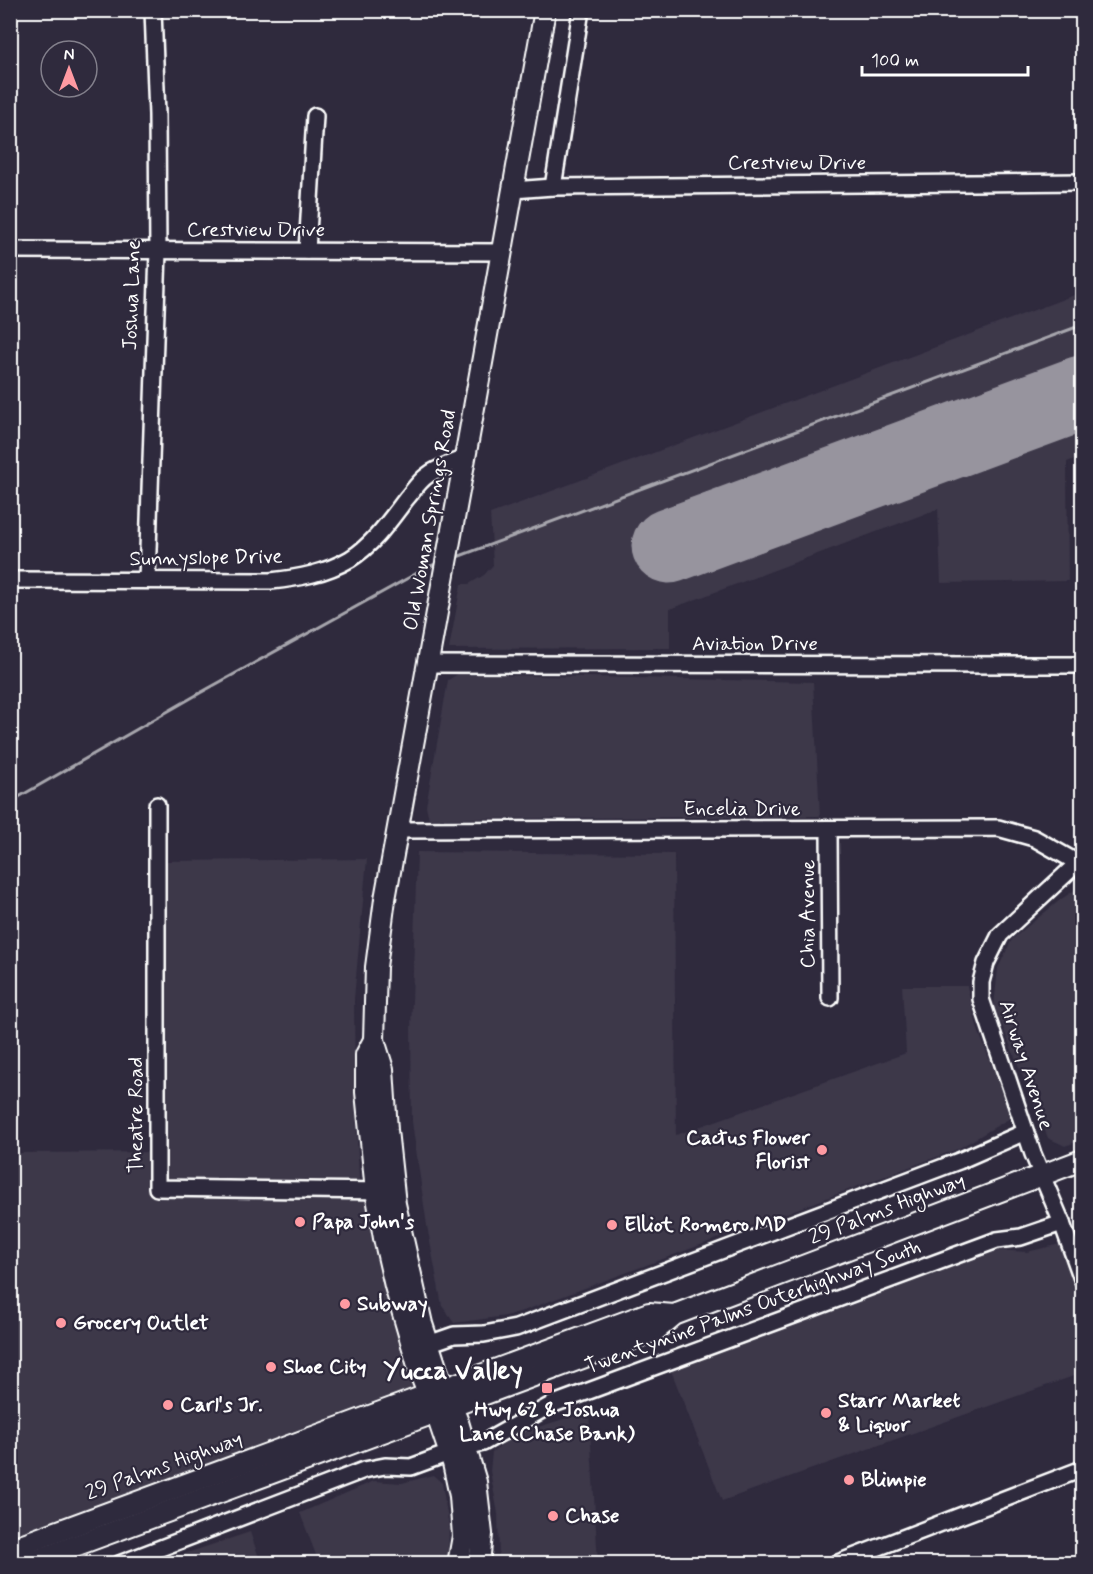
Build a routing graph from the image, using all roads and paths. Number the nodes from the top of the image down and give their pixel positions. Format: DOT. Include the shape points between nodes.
graph roads {
  1 [pos="153,10"];
  2 [pos="545,10"];
  3 [pos="581,10"];
  4 [pos="315,116"];
  5 [pos="1083,182"];
  6 [pos="553,187"];
  7 [pos="513,190"];
  8 [pos="10,250"];
  9 [pos="158,251"];
  10 [pos="307,251"];
  11 [pos="502,252"];
  12 [pos="465,458"];
  13 [pos="10,580"];
  14 [pos="147,580"];
  15 [pos="428,664"];
  16 [pos="1083,665"];
  17 [pos="157,805"];
  18 [pos="398,830"];
  19 [pos="829,830"];
  20 [pos="1080,861"];
  21 [pos="830,999"];
  22 [pos="1025,1132"];
  23 [pos="1083,1160"];
  24 [pos="1041,1176"];
  25 [pos="385,1191"];
  26 [pos="1062,1223"];
  27 [pos="1083,1279"];
  28 [pos="428,1344"];
  29 [pos="440,1401"];
  30 [pos="458,1450"];
  31 [pos="1083,1469"];
  32 [pos="10,1549"];
  33 [pos="26,1563"];
  34 [pos="119,1563"];
  35 [pos="458,1563"];
  36 [pos="479,1563"];
  37 [pos="835,1563"];
  1 -- 9 [label="street, Joshua Lane"];
  2 -- 7 [label="main road, Old Woman Springs Road"];
  3 -- 6 [label="street"];
  4 -- 10 [label="street"];
  5 -- 6 [label="street, Crestview Drive"];
  6 -- 7 [label="street, Crestview Drive"];
  7 -- 11 [label="main road, Old Woman Springs Road"];
  8 -- 9 [label="street, Crestview Drive"];
  9 -- 10 [label="street, Crestview Drive"];
  9 -- 14 [label="street, Joshua Lane"];
  10 -- 11 [label="street, Crestview Drive"];
  11 -- 12 [label="main road, Old Woman Springs Road"];
  12 -- 14 [label="street, Sunnyslope Drive" via="428,475 376,537 352,558 332,568 271,581"];
  12 -- 15 [label="main road, Old Woman Springs Road"];
  13 -- 14 [label="street, Sunnyslope Drive"];
  15 -- 16 [label="street, Aviation Drive"];
  15 -- 18 [label="main road, Old Woman Springs Road"];
  17 -- 25 [label="street, Theatre Road" via="157,1188"];
  18 -- 19 [label="street, Encelia Drive"];
  18 -- 25 [label="main road, Old Woman Springs Road" via="376,967 374,1040 366,1055 366,1092"];
  19 -- 20 [label="street, Encelia Drive" via="998,828 1034,838"];
  19 -- 21 [label="street, Chia Avenue"];
  20 -- 22 [label="street, Airway Avenue" via="1000,934 981,982 981,999"];
  22 -- 24 [label="street, Airway Avenue"];
  22 -- 28 [label="street" via="961,1160 516,1328 454,1335"];
  23 -- 24 [label="main road, 29 Palms Highway"];
  24 -- 26 [label="street, Airway Avenue"];
  24 -- 29 [label="main road, 29 Palms Highway" via="674,1315 649,1313"];
  25 -- 28 [label="main road, Old Woman Springs Road"];
  25 -- 29 [label="main road, Old Woman Springs Road" via="384,1238 395,1286 421,1376"];
  26 -- 27 [label="street, Airway Avenue"];
  26 -- 30 [label="street, Twentynine Palms Outerhighway South" via="1021,1237 997,1240 561,1401 483,1443"];
  28 -- 29 [label="main road, Old Woman Springs Road"];
  29 -- 30 [label="main road"];
  29 -- 32 [label="main road, 29 Palms Highway"];
  29 -- 33 [label="main road, 29 Palms Highway"];
  30 -- 34 [label="street, Twentynine Palms Outerhighway South" via="411,1467 364,1470"];
  30 -- 35 [label="main road" via="453,1463 463,1536"];
  30 -- 36 [label="main road" via="476,1482 482,1534"];
  31 -- 37 [label="street"];
}
